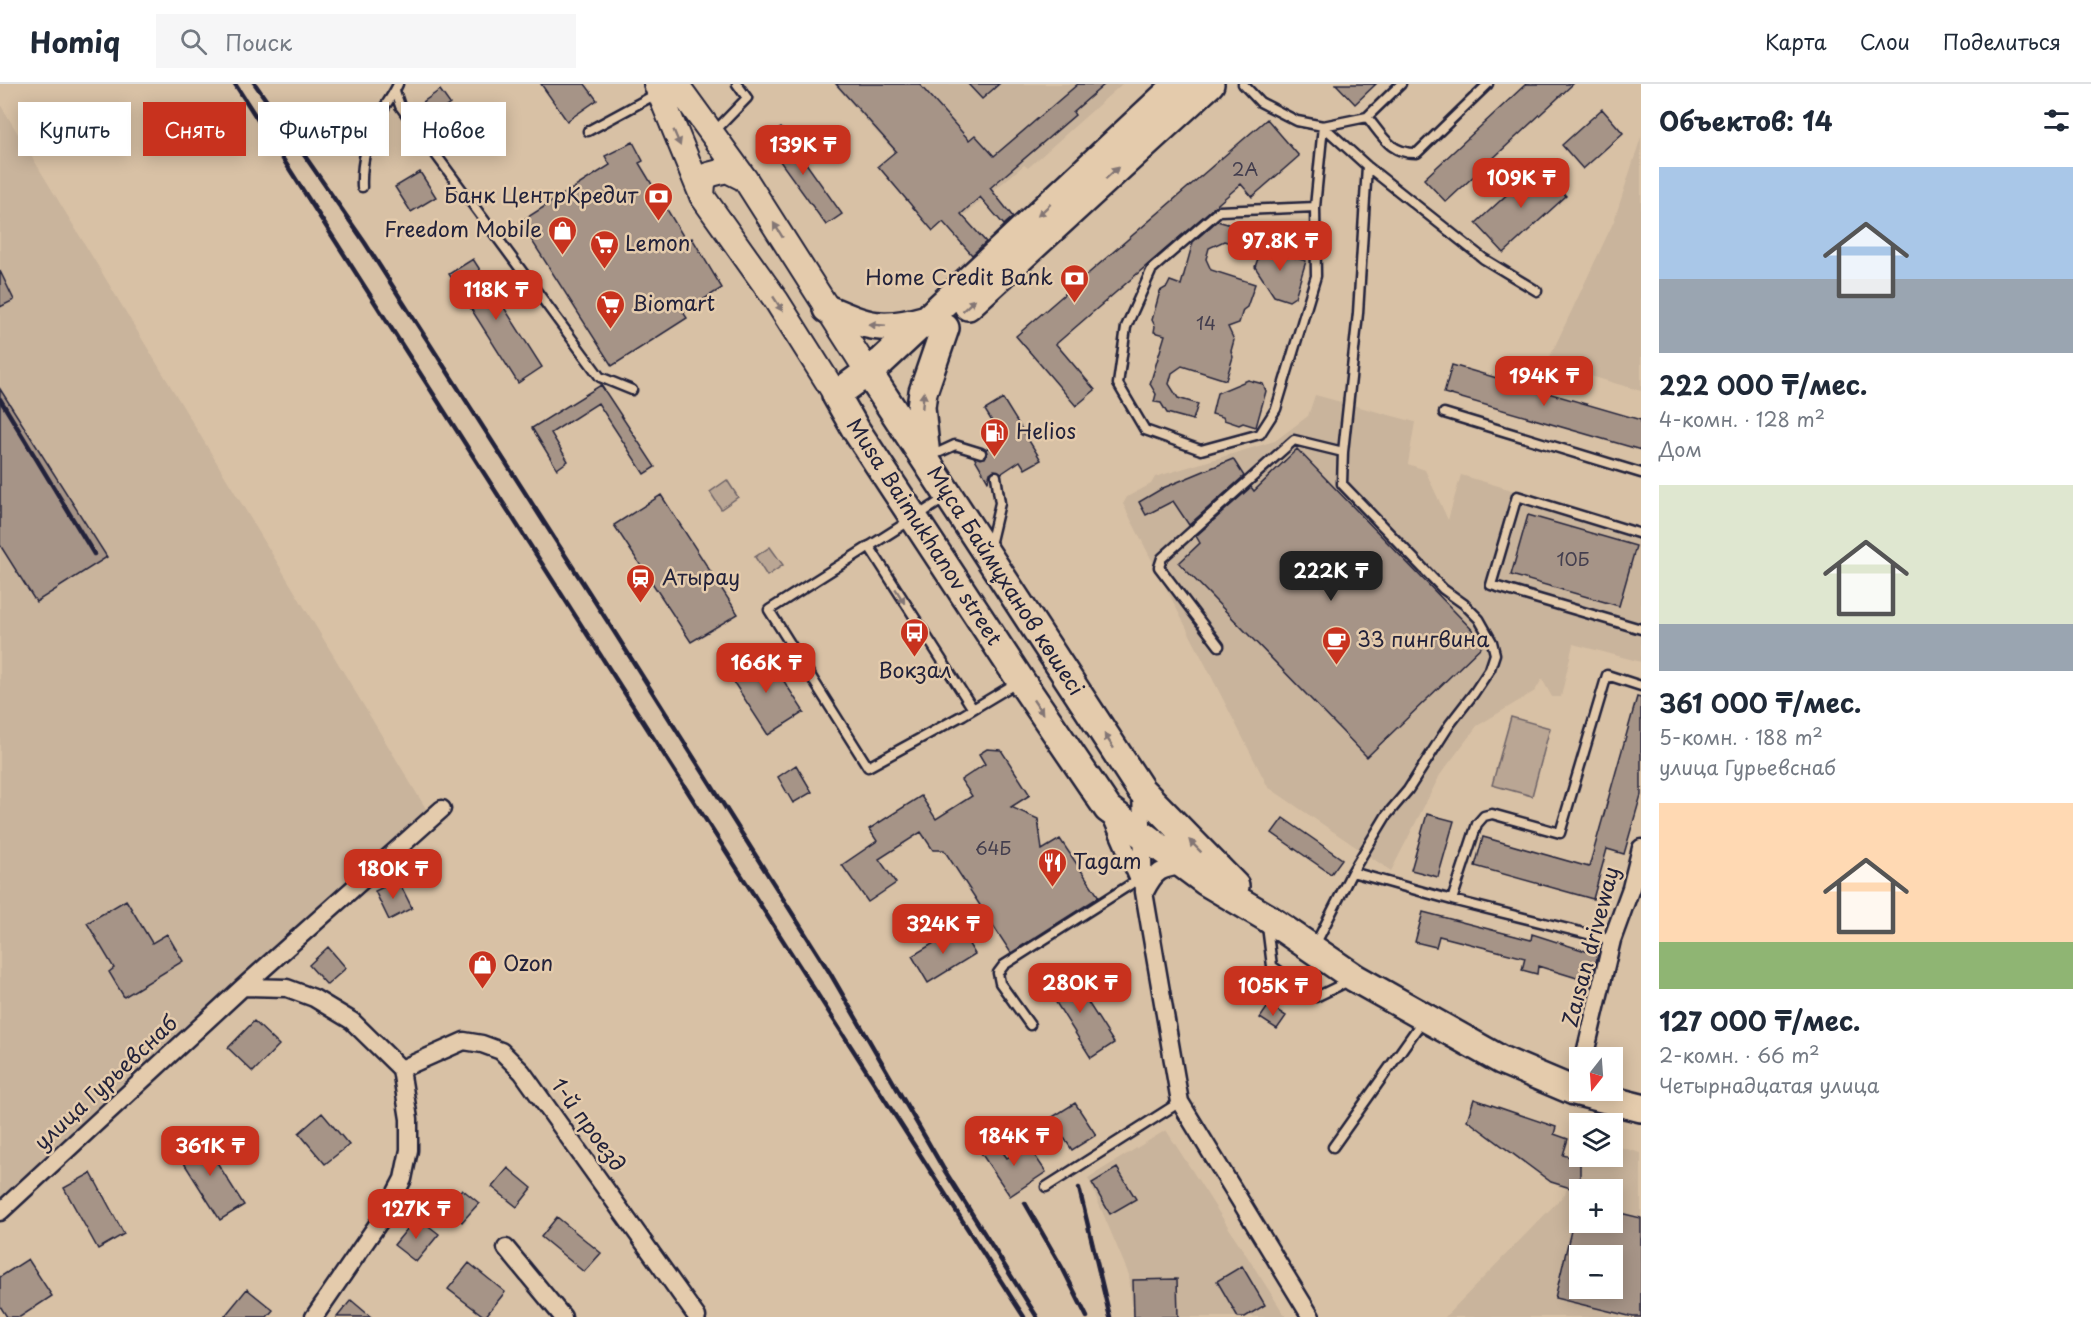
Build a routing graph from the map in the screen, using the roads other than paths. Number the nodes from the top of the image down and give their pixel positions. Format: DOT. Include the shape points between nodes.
graph roads {
  1 [pos="736,84"];
  2 [pos="1178,84"];
  3 [pos="1210,84"];
  4 [pos="1242,84"];
  5 [pos="1401,84"];
  6 [pos="1488,84"];
  7 [pos="663,87"];
  8 [pos="396,88"];
  9 [pos="1367,117"];
  10 [pos="1323,126"];
  11 [pos="588,131"];
  12 [pos="712,135"];
  13 [pos="1367,166"];
  14 [pos="746,179"];
  15 [pos="362,188"];
  16 [pos="702,196"];
  17 [pos="1315,207"];
  18 [pos="1537,291"];
  19 [pos="827,309"];
  20 [pos="937,323"];
  21 [pos="873,380"];
  22 [pos="632,390"];
  23 [pos="841,404"];
  24 [pos="1444,413"];
  25 [pos="1343,452"];
  26 [pos="981,453"];
  27 [pos="926,458"];
  28 [pos="1641,472"];
  29 [pos="996,476"];
  30 [pos="950,495"];
  31 [pos="914,518"];
  32 [pos="1641,534"];
  33 [pos="869,546"];
  34 [pos="988,555"];
  35 [pos="1641,629"];
  36 [pos="1220,646"];
  37 [pos="1021,681"];
  38 [pos="1641,686"];
  39 [pos="973,709"];
  40 [pos="1141,790"];
  41 [pos="442,809"];
  42 [pos="1108,809"];
  43 [pos="1143,835"];
  44 [pos="1641,848"];
  45 [pos="1185,865"];
  46 [pos="1352,872"];
  47 [pos="1142,886"];
  48 [pos="1636,889"];
  49 [pos="1452,900"];
  50 [pos="1266,917"];
  51 [pos="1611,940"];
  52 [pos="1313,948"];
  53 [pos="1355,978"];
  54 [pos="243,987"];
  55 [pos="1425,1017"];
  56 [pos="1030,1025"];
  57 [pos="1587,1047"];
  58 [pos="401,1069"];
  59 [pos="1569,1080"];
  60 [pos="1623,1101"];
  61 [pos="1180,1102"];
  62 [pos="1641,1108"];
  63 [pos="1333,1147"];
  64 [pos="1046,1187"];
  65 [pos="0,1212"];
  66 [pos="506,1248"];
  67 [pos="314,1317"];
  68 [pos="563,1317"];
  69 [pos="697,1317"];
  70 [pos="1311,1317"];
  1 -- 12 [label="lane" via="747,98"];
  2 -- 20 [label="main road, one-way"];
  20 -- 3 [label="main road, one-way"];
  4 -- 10 [label="lane" via="1260,102 1297,121"];
  5 -- 9 [label="lane"];
  6 -- 9 [label="lane" via="1417,153 1393,148"];
  7 -- 11 [label="lane"];
  7 -- 12 [label="main road"];
  7 -- 16 [label="main road, Musa Baimukhanov street, one-way"];
  8 -- 15 [label="lane" via="368,141 361,168"];
  8 -- 22 [label="lane" via="400,106 600,377"];
  9 -- 10 [label="lane"];
  10 -- 13 [label="lane"];
  10 -- 17 [label="lane"];
  12 -- 14 [label="main road"];
  13 -- 18 [label="lane" via="1484,259"];
  13 -- 25 [label="lane" via="1359,313"];
  14 -- 16 [label="main road" via="727,170 708,175"];
  19 -- 14 [label="main road, one-way"];
  16 -- 23 [label="main road, Musa Baimukhanov street, one-way" via="776,300"];
  17 -- 17 [label="lane" via="1219,211 1152,269 1126,327 1118,384 1145,430 1201,450 1260,434 1276,409 1316,276"];
  20 -- 19 [label="main road, one-way" via="877,327"];
  19 -- 21 [label="main road"];
  20 -- 21 [label="main road"];
  27 -- 20 [label="main road, one-way" via="921,407"];
  21 -- 23 [label="main road"];
  21 -- 27 [label="main road, Мұса Баймұханов көшесі"];
  23 -- 31 [label="main road, Musa Baimukhanov street"];
  24 -- 28 [label="lane"];
  25 -- 36 [label="lane" via="1294,440 1162,558 1159,567"];
  25 -- 46 [label="lane" via="1342,484 1443,589 1479,619 1495,654 1490,669 1386,816"];
  26 -- 27 [label="lane" via="955,445"];
  27 -- 30 [label="main road, Мұса Баймұханов көшесі"];
  29 -- 34 [label="lane" via="1000,503"];
  30 -- 31 [label="lane"];
  30 -- 34 [label="main road, Мұса Баймұханов көшесі"];
  31 -- 33 [label="lane"];
  31 -- 37 [label="main road, Musa Baimukhanov street"];
  32 -- 35 [label="lane" via="1517,496 1491,585"];
  33 -- 39 [label="lane, one-way"];
  33 -- 39 [label="lane" via="769,610 839,723 868,767"];
  40 -- 34 [label="main road, Мұса Баймұханов көшесі, one-way"];
  37 -- 39 [label="lane"];
  37 -- 42 [label="main road, Musa Baimukhanov street, one-way"];
  38 -- 49 [label="lane" via="1607,675 1560,833 1492,814 1484,816 1477,824"];
  40 -- 43 [label="street"];
  50 -- 40 [label="main road, Musa Baimukhanov street, one-way"];
  41 -- 54 [label="street, улица Гурьевснаб"];
  42 -- 43 [label="main road, Musa Baimukhanov street"];
  42 -- 47 [label="street"];
  43 -- 45 [label="main road, Musa Baimukhanov street"];
  43 -- 47 [label="street"];
  44 -- 48 [label="street, Zaısan driveway"];
  45 -- 47 [label="street" via="1163,868"];
  45 -- 50 [label="main road, Musa Baimukhanov street"];
  46 -- 49 [label="lane"];
  46 -- 52 [label="lane"];
  47 -- 56 [label="lane" via="1004,965 998,973 1000,983"];
  47 -- 61 [label="street"];
  48 -- 51 [label="street, Zaısan driveway"];
  49 -- 51 [label="lane"];
  50 -- 52 [label="main road, Musa Baimukhanov street"];
  50 -- 53 [label="lane" via="1272,966 1316,997"];
  51 -- 57 [label="street, Zaısan driveway"];
  52 -- 53 [label="main road, Musa Baimukhanov street"];
  53 -- 55 [label="main road, Musa Baimukhanov street"];
  54 -- 58 [label="street" via="287,988 314,998 352,1021"];
  54 -- 65 [label="street, улица Гурьевснаб"];
  55 -- 59 [label="main road, Musa Baimukhanov street" via="1500,1060"];
  55 -- 63 [label="lane"];
  58 -- 67 [label="street" via="409,1119 409,1150 403,1179 384,1215"];
  58 -- 69 [label="street, 1-й проезд" via="464,1041 501,1051 522,1072"];
  60 -- 62 [label="main road, Musa Baimukhanov street"];
  61 -- 64 [label="lane"];
  61 -- 70 [label="street"];
  66 -- 68 [label="street"];
}
